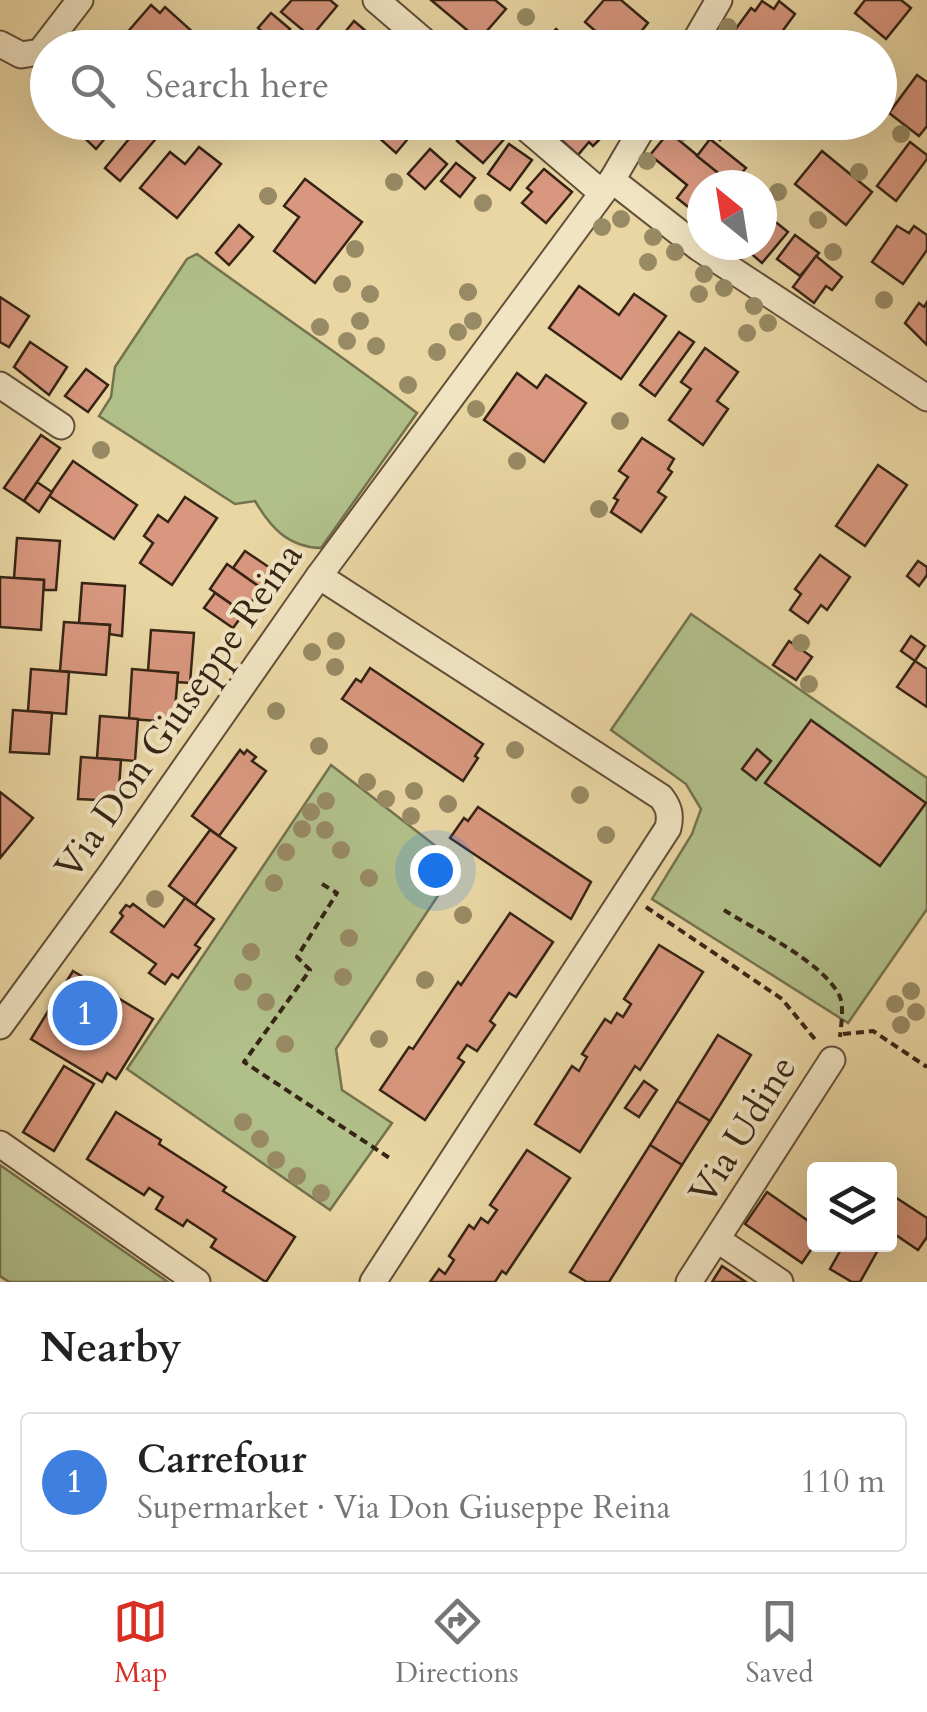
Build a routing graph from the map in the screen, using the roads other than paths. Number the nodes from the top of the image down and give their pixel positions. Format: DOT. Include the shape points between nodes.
graph roads {
  1 [pos="80,0"];
  2 [pos="376,0"];
  3 [pos="720,0"];
  4 [pos="57,30"];
  5 [pos="411,30"];
  6 [pos="702,30"];
  7 [pos="0,44"];
  8 [pos="30,54"];
  9 [pos="544,140"];
  10 [pos="635,140"];
  11 [pos="607,186"];
  12 [pos="0,385"];
  13 [pos="927,398"];
  14 [pos="60,426"];
  15 [pos="319,576"];
  16 [pos="0,1026"];
  17 [pos="832,1060"];
  18 [pos="0,1144"];
  19 [pos="718,1240"];
  20 [pos="196,1282"];
  21 [pos="373,1282"];
  22 [pos="689,1282"];
  23 [pos="780,1282"];
  1 -- 4 [label="street"];
  2 -- 5 [label="street"];
  3 -- 6 [label="street"];
  7 -- 8 [label="street"];
  9 -- 11 [label="street"];
  10 -- 11 [label="street, Via Don Giuseppe Reina"];
  11 -- 13 [label="street"];
  11 -- 15 [label="street, Via Don Giuseppe Reina"];
  12 -- 14 [label="street"];
  15 -- 16 [label="street, Via Don Giuseppe Reina"];
  15 -- 21 [label="street" via="661,797 669,810 668,828"];
  17 -- 19 [label="street, Via Udine"];
  18 -- 20 [label="street"];
  19 -- 22 [label="street, Via Udine"];
  19 -- 23 [label="street, Via Udine"];
}
